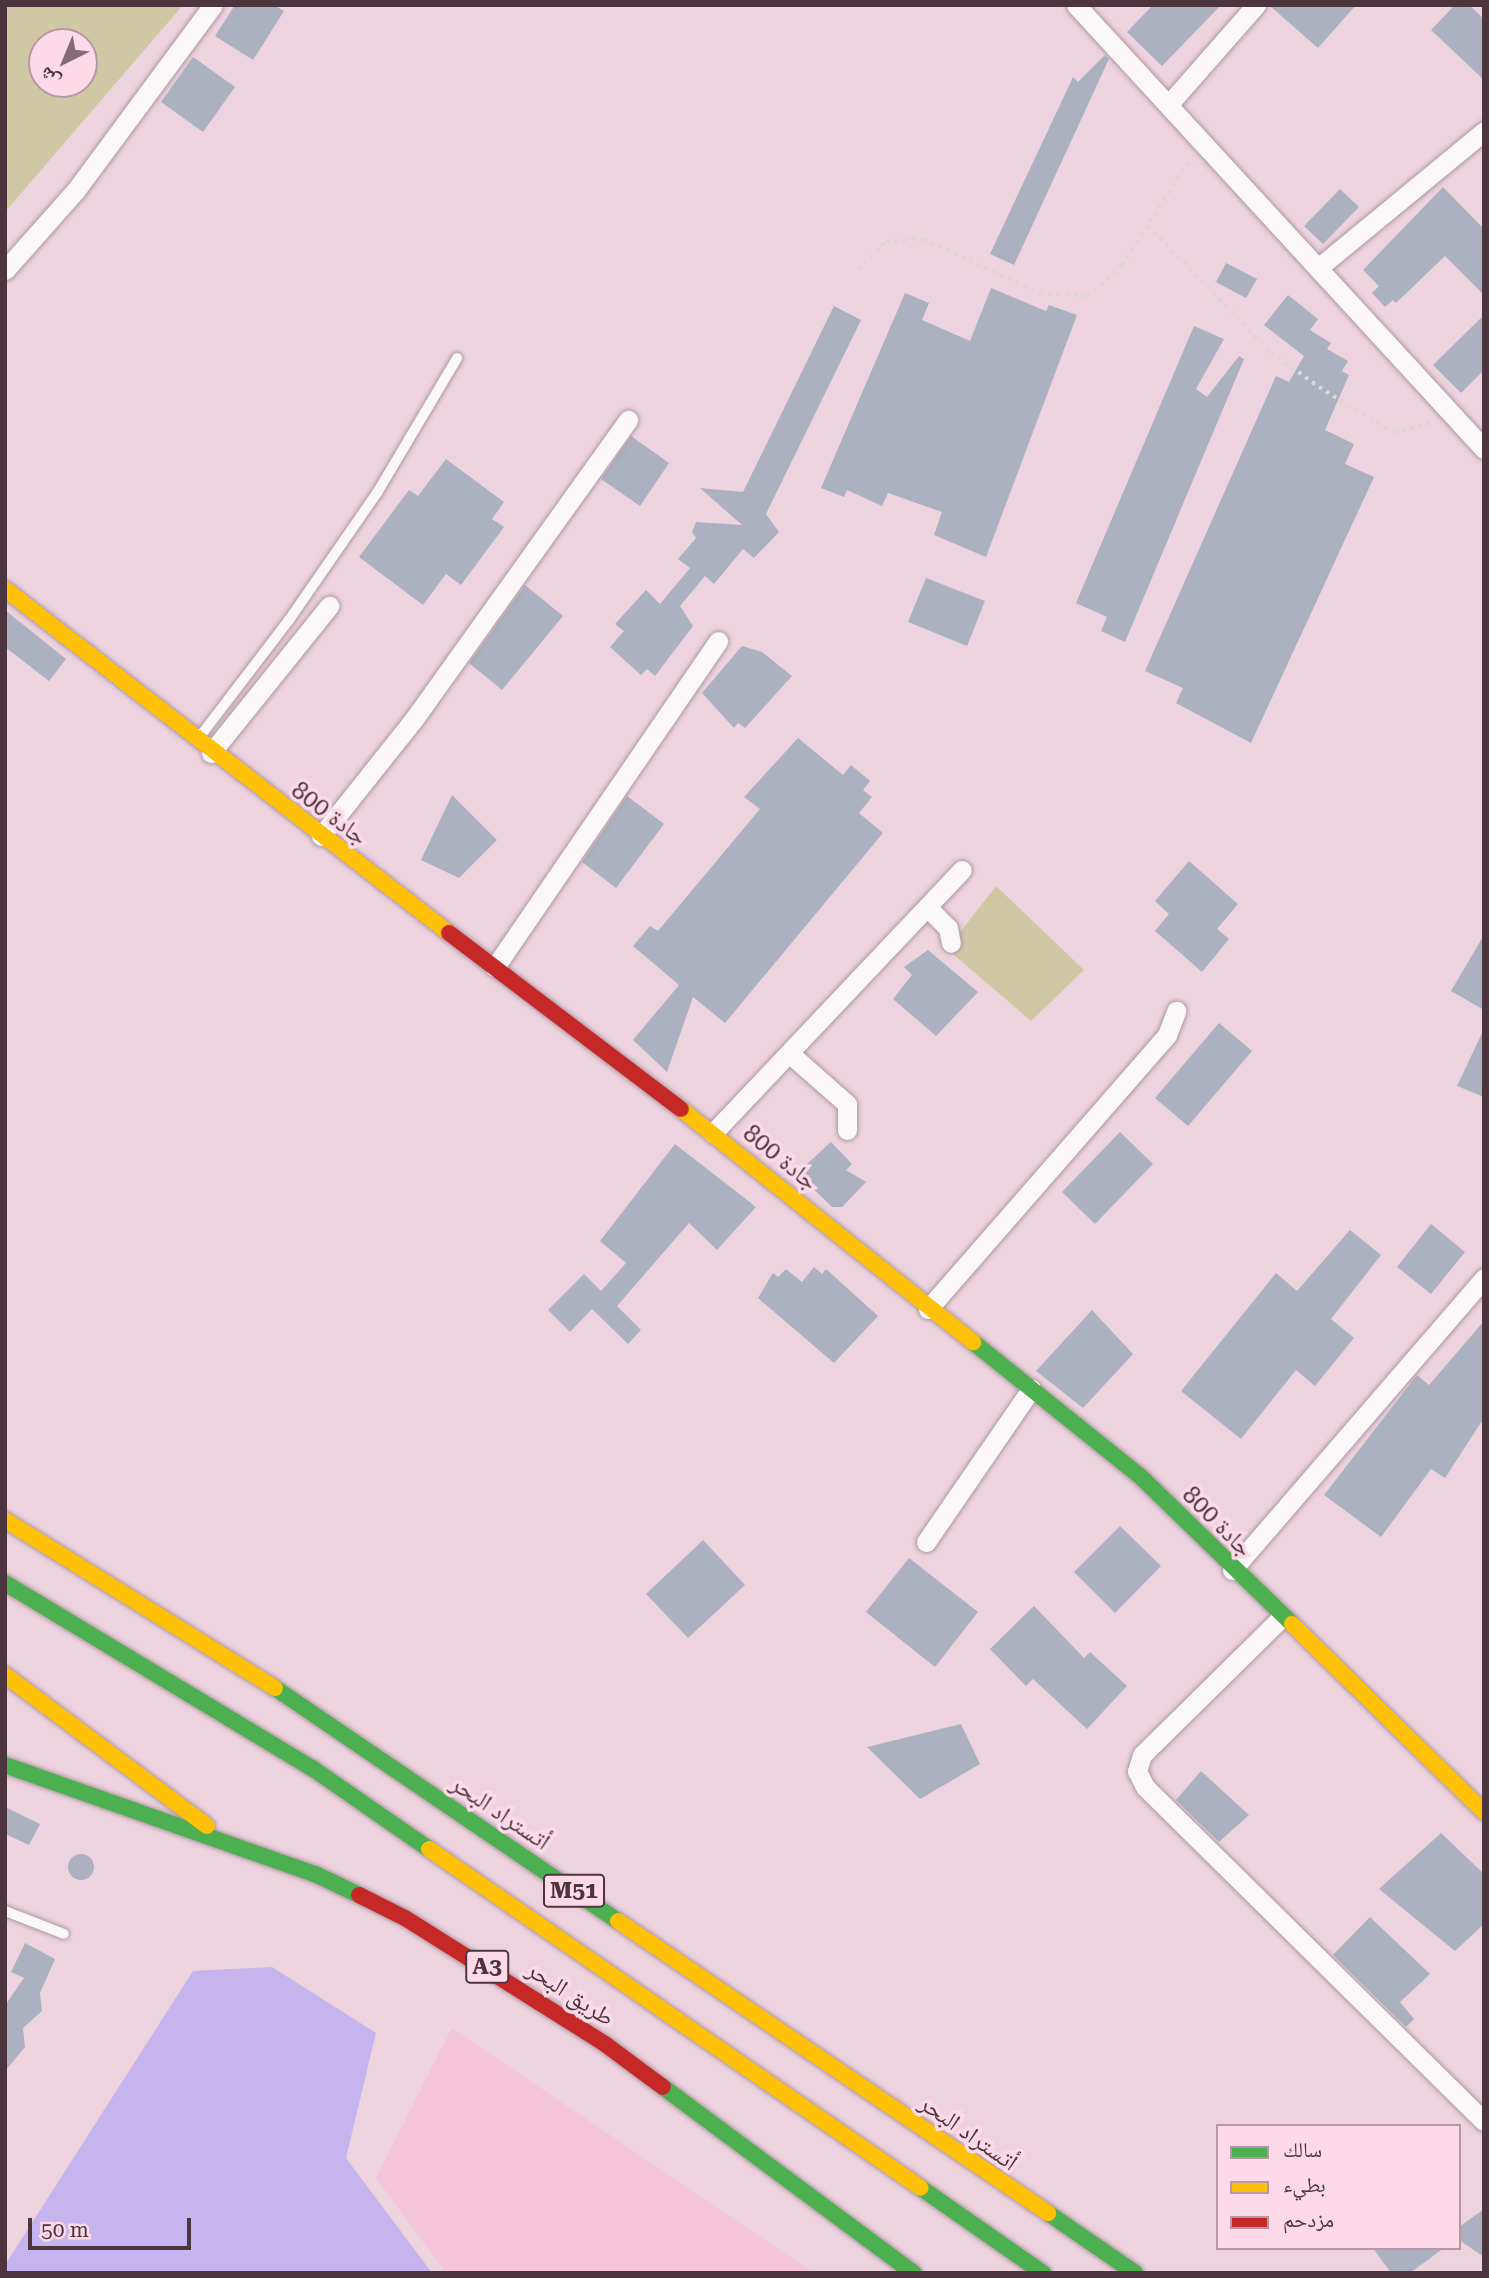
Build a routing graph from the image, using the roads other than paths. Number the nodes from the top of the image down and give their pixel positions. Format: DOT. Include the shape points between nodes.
graph roads {
  1 [pos="213,5"];
  2 [pos="1076,5"];
  3 [pos="1256,5"];
  4 [pos="1169,104"];
  5 [pos="1484,131"];
  6 [pos="1318,268"];
  7 [pos="5,270"];
  8 [pos="457,358"];
  9 [pos="628,420"];
  10 [pos="1484,449"];
  11 [pos="5,590"];
  12 [pos="329,606"];
  13 [pos="718,641"];
  14 [pos="204,747"];
  15 [pos="321,836"];
  16 [pos="962,870"];
  17 [pos="927,907"];
  18 [pos="951,943"];
  19 [pos="495,967"];
  20 [pos="1176,1011"];
  21 [pos="789,1053"];
  22 [pos="847,1130"];
  23 [pos="713,1133"];
  24 [pos="1484,1278"];
  25 [pos="928,1309"];
  26 [pos="1031,1389"];
  27 [pos="5,1520"];
  28 [pos="926,1542"];
  29 [pos="1232,1570"];
  30 [pos="5,1583"];
  31 [pos="1282,1617"];
  32 [pos="5,1675"];
  33 [pos="5,1765"];
  34 [pos="1484,1812"];
  35 [pos="231,1843"];
  36 [pos="5,1911"];
  37 [pos="64,1934"];
  38 [pos="1484,2121"];
  39 [pos="913,2273"];
  40 [pos="1043,2273"];
  41 [pos="1135,2273"];
  1 -- 7 [label="street" via="76,190"];
  2 -- 4 [label="street"];
  3 -- 4 [label="street"];
  4 -- 6 [label="street"];
  5 -- 6 [label="street"];
  6 -- 10 [label="street"];
  8 -- 14 [label="lane" via="377,493"];
  9 -- 15 [label="street" via="414,719"];
  11 -- 14 [label="main road, جادة 800"];
  12 -- 14 [label="street"];
  13 -- 19 [label="street"];
  14 -- 15 [label="main road, جادة 800"];
  15 -- 19 [label="main road, جادة 800"];
  16 -- 17 [label="street"];
  17 -- 18 [label="street" via="948,928"];
  17 -- 21 [label="street"];
  19 -- 23 [label="main road, جادة 800"];
  20 -- 25 [label="street" via="1167,1035"];
  21 -- 22 [label="street" via="847,1104"];
  21 -- 23 [label="street"];
  23 -- 25 [label="main road, جادة 800"];
  24 -- 29 [label="street"];
  25 -- 26 [label="main road, جادة 800"];
  26 -- 28 [label="street"];
  26 -- 29 [label="main road, جادة 800" via="1141,1477"];
  27 -- 41 [label="main road, أتستراد البحر / M51" via="306,1707"];
  29 -- 31 [label="main road, جادة 800"];
  30 -- 40 [label="main road, M51" via="312,1768"];
  31 -- 34 [label="main road, جادة 800"];
  31 -- 38 [label="street" via="1142,1755 1137,1771 1146,1787"];
  32 -- 35 [label="main road"];
  33 -- 35 [label="main road, طريق البحر / A3"];
  35 -- 39 [label="main road, طريق البحر / A3" via="314,1874 405,1918 473,1959 605,2044"];
  36 -- 37 [label="lane"];
}
